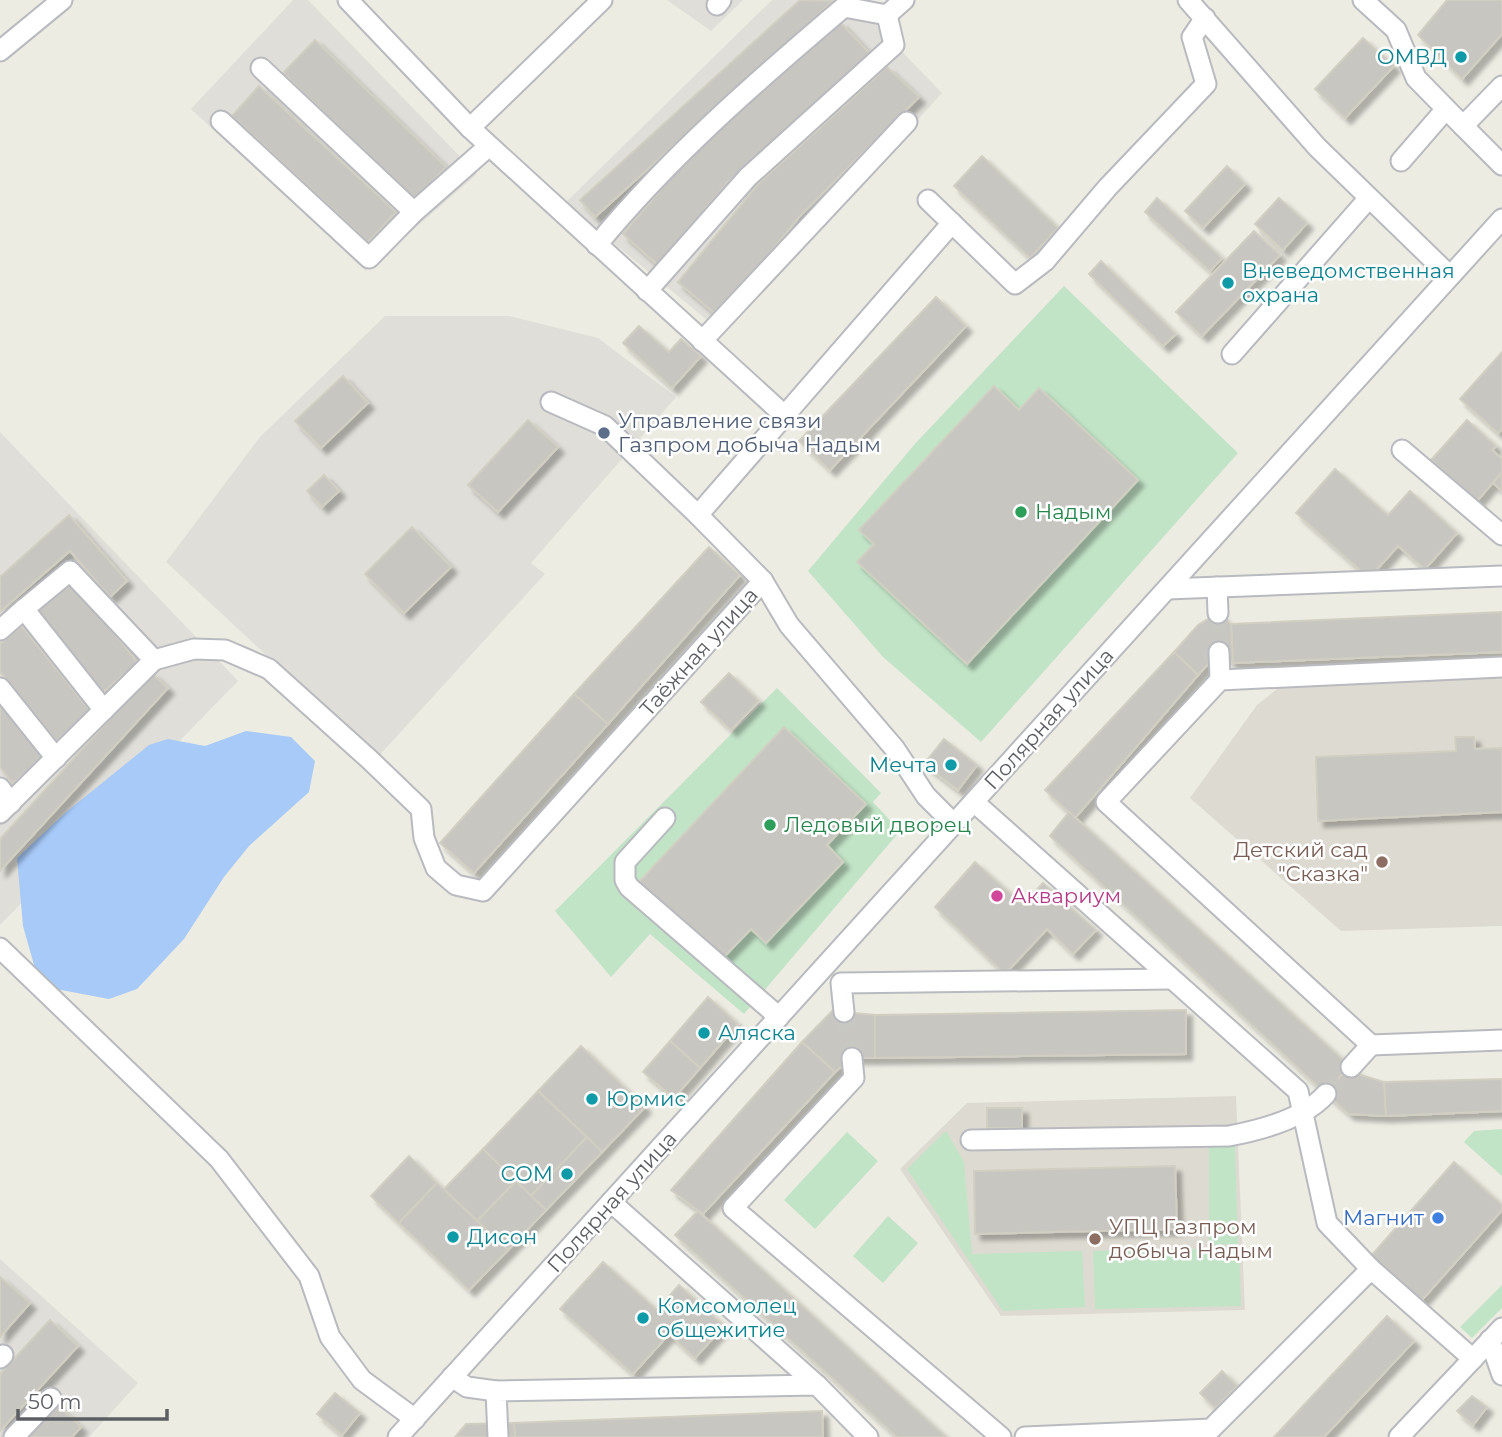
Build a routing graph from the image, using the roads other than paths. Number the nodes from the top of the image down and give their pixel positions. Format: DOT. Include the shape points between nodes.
graph roads {
  1 [pos="62,0"];
  2 [pos="348,0"];
  3 [pos="603,0"];
  4 [pos="904,0"];
  5 [pos="1188,0"];
  6 [pos="1363,0"];
  7 [pos="887,15"];
  8 [pos="1205,18"];
  9 [pos="0,51"];
  10 [pos="261,68"];
  11 [pos="1502,86"];
  12 [pos="1446,109"];
  13 [pos="221,121"];
  14 [pos="907,122"];
  15 [pos="1463,126"];
  16 [pos="470,128"];
  17 [pos="489,146"];
  18 [pos="1401,161"];
  19 [pos="1502,165"];
  20 [pos="1369,198"];
  21 [pos="928,200"];
  22 [pos="414,212"];
  23 [pos="1502,219"];
  24 [pos="952,223"];
  25 [pos="597,245"];
  26 [pos="1450,276"];
  27 [pos="647,290"];
  28 [pos="702,341"];
  29 [pos="1232,354"];
  30 [pos="551,402"];
  31 [pos="785,415"];
  32 [pos="1402,450"];
  33 [pos="698,515"];
  34 [pos="1502,536"];
  35 [pos="1502,576"];
  36 [pos="763,581"];
  37 [pos="1217,587"];
  38 [pos="1167,589"];
  39 [pos="24,609"];
  40 [pos="1218,612"];
  41 [pos="0,629"];
  42 [pos="1219,652"];
  43 [pos="154,660"];
  44 [pos="1502,667"];
  45 [pos="1220,680"];
  46 [pos="0,688"];
  47 [pos="104,710"];
  48 [pos="55,758"];
  49 [pos="4,801"];
  50 [pos="974,802"];
  51 [pos="665,818"];
  52 [pos="954,824"];
  53 [pos="0,948"];
  54 [pos="822,969"];
  55 [pos="1172,979"];
  56 [pos="841,983"];
  57 [pos="844,1012"];
  58 [pos="779,1017"];
  59 [pos="1502,1040"];
  60 [pos="1371,1045"];
  61 [pos="852,1058"];
  62 [pos="1350,1067"];
  63 [pos="1326,1094"];
  64 [pos="1302,1111"];
  65 [pos="971,1140"];
  66 [pos="611,1202"];
  67 [pos="1371,1269"];
  68 [pos="1496,1334"];
  69 [pos="1473,1359"];
  70 [pos="1502,1375"];
  71 [pos="452,1377"];
  72 [pos="817,1385"];
  73 [pos="496,1391"];
  74 [pos="51,1398"];
  75 [pos="415,1419"];
  76 [pos="14,1437"];
  77 [pos="398,1437"];
  78 [pos="498,1437"];
  79 [pos="868,1437"];
  80 [pos="1001,1437"];
  81 [pos="1025,1437"];
  82 [pos="1399,1437"];
  1 -- 9 [label="street"];
  2 -- 16 [label="street"];
  3 -- 16 [label="street"];
  4 -- 7 [label="street"];
  5 -- 8 [label="street"];
  6 -- 12 [label="street" via="1396,30 1416,78"];
  7 -- 25 [label="street" via="844,7 632,202"];
  7 -- 27 [label="street" via="894,45 748,177"];
  8 -- 20 [label="street" via="1317,147"];
  8 -- 24 [label="street" via="1192,37 1206,83 1045,261 1015,284"];
  10 -- 22 [label="street"];
  11 -- 15 [label="street"];
  12 -- 15 [label="street"];
  12 -- 18 [label="street"];
  13 -- 22 [label="street" via="369,258"];
  14 -- 28 [label="street"];
  15 -- 19 [label="street"];
  16 -- 17 [label="street"];
  17 -- 22 [label="street"];
  17 -- 25 [label="street"];
  20 -- 26 [label="street"];
  20 -- 29 [label="street"];
  21 -- 24 [label="street"];
  23 -- 26 [label="street, Полярная улица"];
  24 -- 31 [label="street"];
  25 -- 27 [label="street"];
  26 -- 38 [label="street, Полярная улица"];
  27 -- 28 [label="street"];
  28 -- 31 [label="street"];
  30 -- 33 [label="street" via="605,426"];
  31 -- 33 [label="street"];
  32 -- 34 [label="street"];
  33 -- 36 [label="street"];
  35 -- 37 [label="street"];
  36 -- 43 [label="street, Таёжная улица" via="483,891 456,886 436,868 424,838 421,809 269,669 225,650 194,649"];
  36 -- 52 [label="street, Таёжная улица" via="789,625 895,749 926,796"];
  37 -- 38 [label="street"];
  37 -- 40 [label="street"];
  38 -- 50 [label="street, Полярная улица"];
  39 -- 41 [label="street"];
  39 -- 43 [label="street" via="70,571"];
  39 -- 47 [label="street"];
  42 -- 45 [label="street"];
  43 -- 47 [label="street"];
  44 -- 45 [label="street"];
  45 -- 60 [label="street" via="1106,802"];
  46 -- 48 [label="street"];
  47 -- 48 [label="street"];
  48 -- 49 [label="street"];
  50 -- 52 [label="street, Полярная улица"];
  50 -- 55 [label="street"];
  51 -- 58 [label="street" via="625,862 629,887"];
  52 -- 54 [label="street, Полярная улица"];
  53 -- 75 [label="street" via="219,1159 309,1276 330,1337 346,1359 362,1380"];
  54 -- 56 [label="street"];
  54 -- 58 [label="street, Полярная улица"];
  55 -- 56 [label="street"];
  55 -- 64 [label="street" via="1298,1091"];
  56 -- 57 [label="street"];
  58 -- 66 [label="street, Полярная улица"];
  59 -- 60 [label="street"];
  60 -- 62 [label="street"];
  61 -- 80 [label="street" via="854,1078 733,1208"];
  63 -- 64 [label="street"];
  64 -- 65 [label="street" via="1258,1130 1229,1136"];
  64 -- 67 [label="street" via="1327,1223"];
  66 -- 71 [label="street, Полярная улица"];
  66 -- 72 [label="street"];
  67 -- 69 [label="street"];
  67 -- 81 [label="street" via="1211,1429"];
  68 -- 69 [label="street"];
  68 -- 70 [label="street"];
  69 -- 82 [label="street"];
  71 -- 73 [label="street" via="467,1387"];
  71 -- 75 [label="street, Полярная улица"];
  72 -- 73 [label="street"];
  72 -- 79 [label="street"];
  73 -- 78 [label="street"];
  74 -- 76 [label="street"];
  75 -- 77 [label="street, Полярная улица"];
}
